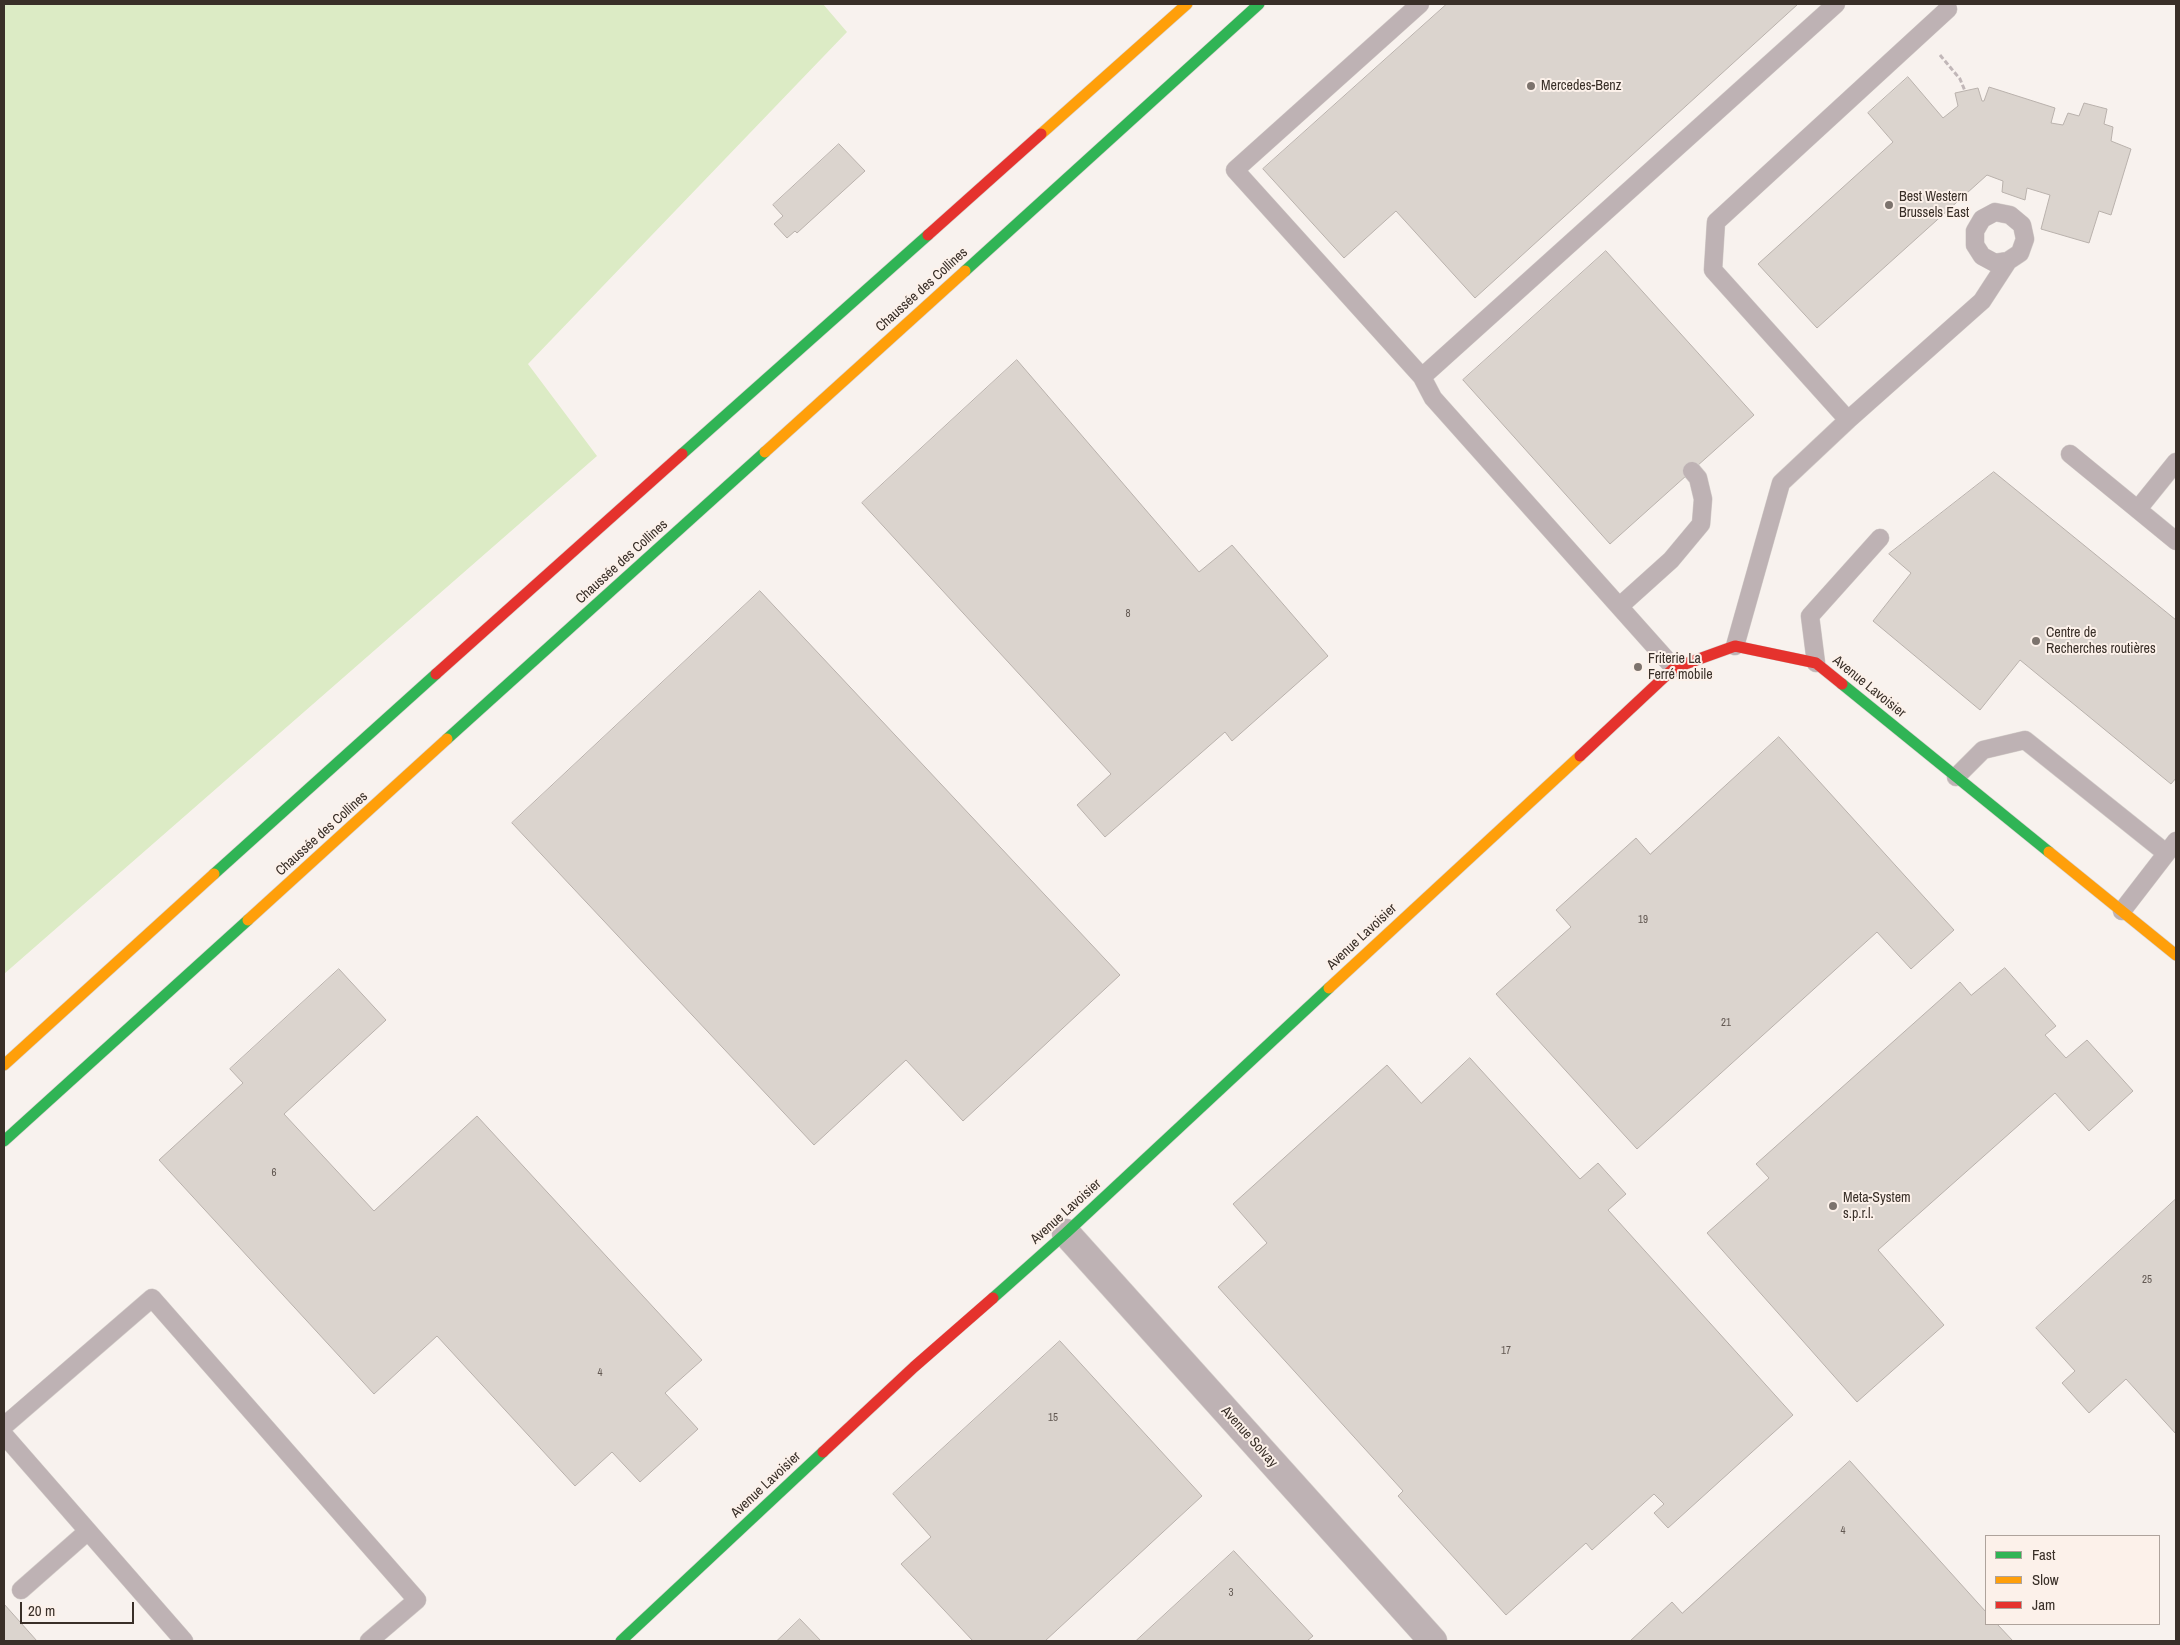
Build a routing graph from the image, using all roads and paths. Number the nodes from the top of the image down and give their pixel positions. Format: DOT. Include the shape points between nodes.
graph roads {
  1 [pos="1187,4"];
  2 [pos="1260,4"];
  3 [pos="1420,4"];
  4 [pos="1836,4"];
  5 [pos="1948,9"];
  6 [pos="1921,34"];
  7 [pos="1965,91"];
  8 [pos="2008,262"];
  9 [pos="1422,377"];
  10 [pos="1848,420"];
  11 [pos="2070,454"];
  12 [pos="2176,462"];
  13 [pos="1692,471"];
  14 [pos="2138,509"];
  15 [pos="1880,538"];
  16 [pos="2176,541"];
  17 [pos="1620,605"];
  18 [pos="1735,646"];
  19 [pos="1816,663"];
  20 [pos="1674,668"];
  21 [pos="1956,777"];
  22 [pos="2171,847"];
  23 [pos="2122,911"];
  24 [pos="2176,955"];
  25 [pos="4,1065"];
  26 [pos="4,1141"];
  27 [pos="1066,1234"];
  28 [pos="5,1437"];
  29 [pos="88,1531"];
  30 [pos="21,1590"];
  31 [pos="184,1641"];
  32 [pos="369,1641"];
  33 [pos="621,1641"];
  34 [pos="1434,1641"];
  1 -- 25 [label="main road" via="346,754"];
  2 -- 26 [label="main road, Chaussée des Collines"];
  3 -- 9 [label="lane" via="1235,170"];
  4 -- 9 [label="lane"];
  5 -- 6 [label="lane"];
  6 -- 7 [label="path" via="1960,79"];
  6 -- 10 [label="lane" via="1716,222 1713,270"];
  8 -- 10 [label="lane" via="1982,300"];
  9 -- 17 [label="lane" via="1433,398"];
  10 -- 18 [label="lane" via="1781,483"];
  11 -- 14 [label="lane"];
  12 -- 14 [label="lane"];
  13 -- 17 [label="lane" via="1698,478 1703,499 1701,524 1671,560"];
  14 -- 16 [label="lane"];
  15 -- 19 [label="lane" via="1810,616"];
  17 -- 20 [label="lane"];
  18 -- 19 [label="main road, Avenue Lavoisier"];
  18 -- 20 [label="main road, Avenue Lavoisier"];
  19 -- 21 [label="main road, Avenue Lavoisier"];
  20 -- 27 [label="main road, Avenue Lavoisier"];
  21 -- 22 [label="lane" via="1983,750 2025,740"];
  21 -- 23 [label="main road, Avenue Lavoisier"];
  22 -- 23 [label="lane"];
  23 -- 24 [label="main road, Avenue Lavoisier"];
  27 -- 33 [label="main road, Avenue Lavoisier" via="914,1367"];
  27 -- 34 [label="street, Avenue Solvay"];
  28 -- 29 [label="lane"];
  28 -- 32 [label="lane" via="152,1298 417,1600"];
  29 -- 30 [label="lane"];
  29 -- 31 [label="lane"];
}
